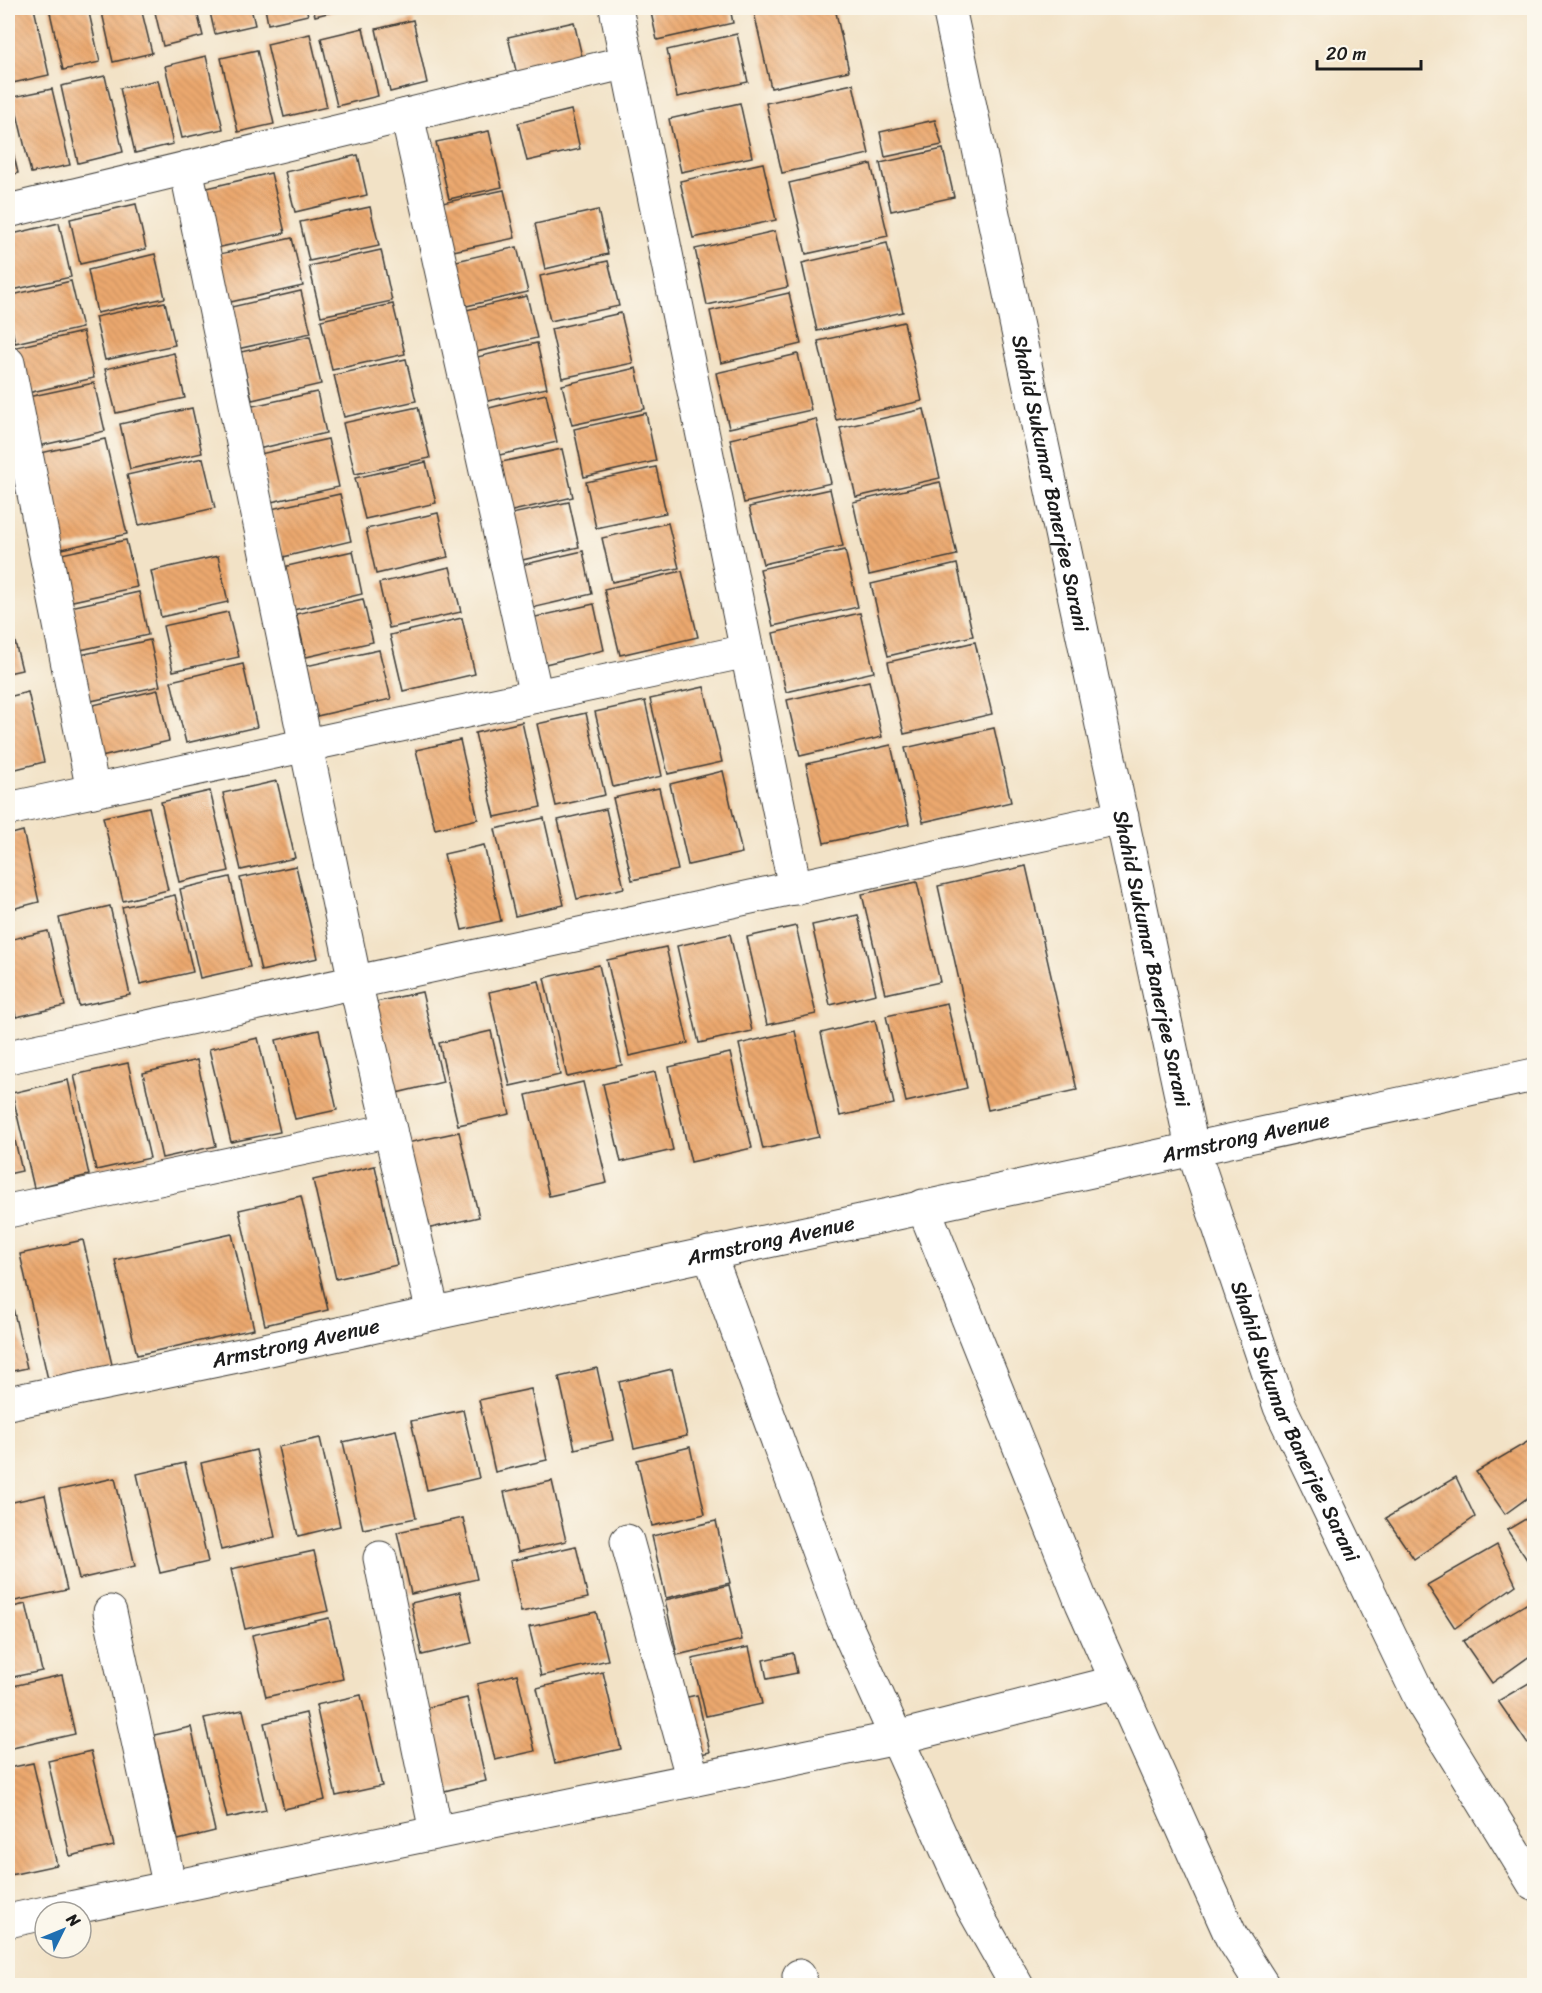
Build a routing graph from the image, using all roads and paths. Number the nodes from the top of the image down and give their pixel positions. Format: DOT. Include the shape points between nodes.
graph roads {
  1 [pos="616,8"];
  2 [pos="949,8"];
  3 [pos="627,62"];
  4 [pos="407,115"];
  5 [pos="186,168"];
  6 [pos="8,211"];
  7 [pos="8,363"];
  8 [pos="747,651"];
  9 [pos="536,696"];
  10 [pos="307,746"];
  11 [pos="93,791"];
  12 [pos="8,809"];
  13 [pos="1122,818"];
  14 [pos="795,888"];
  15 [pos="355,982"];
  16 [pos="8,1057"];
  17 [pos="1534,1075"];
  18 [pos="390,1130"];
  19 [pos="1192,1147"];
  20 [pos="923,1206"];
  21 [pos="8,1211"];
  22 [pos="709,1252"];
  23 [pos="433,1313"];
  24 [pos="8,1403"];
  25 [pos="627,1541"];
  26 [pos="380,1558"];
  27 [pos="110,1612"];
  28 [pos="1117,1682"];
  29 [pos="897,1738"];
  30 [pos="693,1780"];
  31 [pos="436,1833"];
  32 [pos="1534,1884"];
  33 [pos="170,1888"];
  34 [pos="93,1904"];
  35 [pos="33,1916"];
  36 [pos="8,1921"];
  37 [pos="1017,1986"];
  38 [pos="1263,1986"];
  1 -- 3 [label="street"];
  2 -- 13 [label="street, Shahid Sukumar Banerjee Sarani"];
  3 -- 4 [label="street"];
  3 -- 8 [label="street"];
  4 -- 5 [label="street"];
  4 -- 9 [label="street"];
  5 -- 6 [label="street"];
  5 -- 10 [label="street"];
  7 -- 11 [label="street"];
  8 -- 9 [label="street"];
  8 -- 14 [label="street"];
  9 -- 10 [label="street"];
  10 -- 11 [label="street"];
  10 -- 15 [label="street"];
  11 -- 12 [label="street"];
  13 -- 14 [label="street"];
  13 -- 19 [label="street, Shahid Sukumar Banerjee Sarani"];
  14 -- 15 [label="street"];
  15 -- 16 [label="street"];
  15 -- 18 [label="street"];
  17 -- 19 [label="street, Armstrong Avenue"];
  18 -- 21 [label="street"];
  18 -- 23 [label="street"];
  19 -- 20 [label="street, Armstrong Avenue"];
  19 -- 32 [label="street, Shahid Sukumar Banerjee Sarani" via="1280,1407 1422,1702"];
  20 -- 22 [label="street, Armstrong Avenue"];
  20 -- 28 [label="street"];
  22 -- 23 [label="street, Armstrong Avenue"];
  22 -- 29 [label="street" via="843,1619"];
  23 -- 24 [label="street, Armstrong Avenue"];
  25 -- 30 [label="street"];
  26 -- 31 [label="street"];
  27 -- 33 [label="street"];
  28 -- 29 [label="street"];
  28 -- 38 [label="street" via="1231,1936"];
  29 -- 30 [label="street"];
  29 -- 37 [label="street" via="973,1908"];
  30 -- 31 [label="street"];
  31 -- 33 [label="street"];
  33 -- 34 [label="street"];
  35 -- 36 [label="street"];
}
